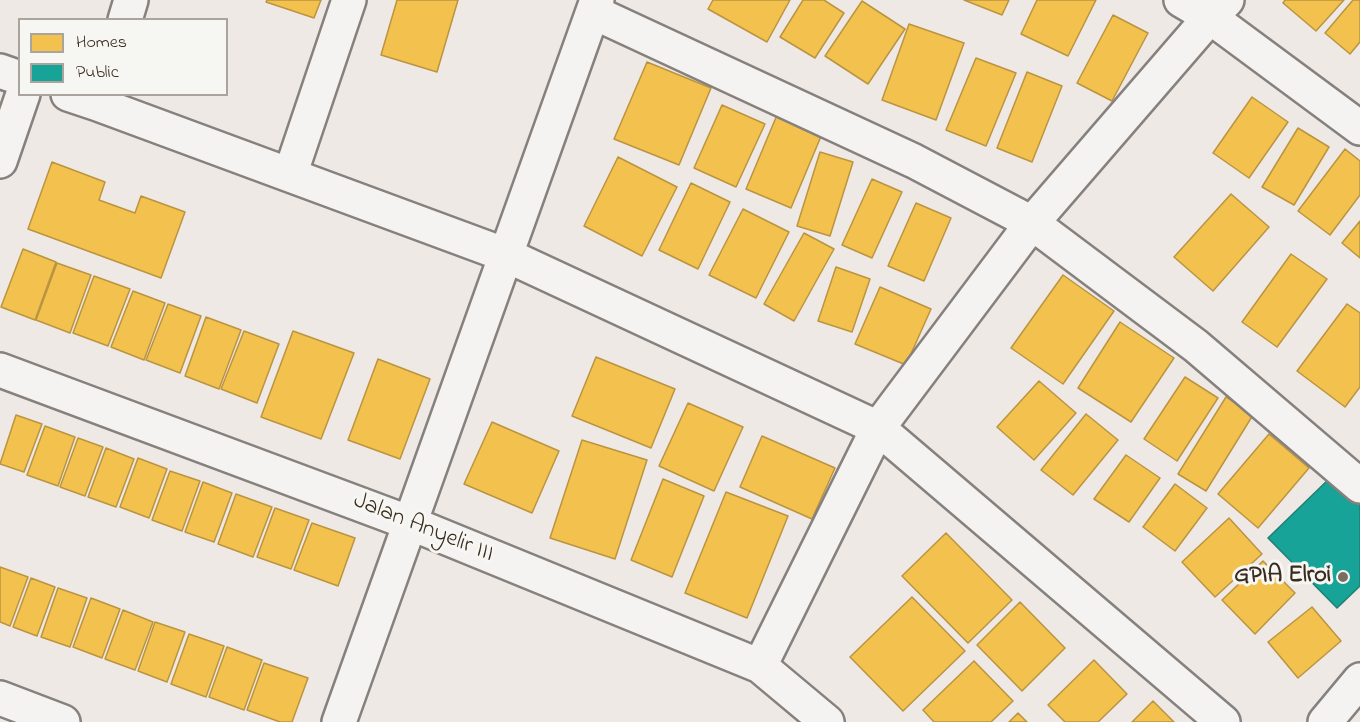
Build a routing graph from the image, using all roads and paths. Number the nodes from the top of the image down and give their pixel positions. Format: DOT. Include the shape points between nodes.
graph roads {
  1 [pos="131,0"];
  2 [pos="349,0"];
  3 [pos="1181,0"];
  4 [pos="595,6"];
  5 [pos="1218,9"];
  6 [pos="125,18"];
  7 [pos="0,71"];
  8 [pos="18,77"];
  9 [pos="22,96"];
  10 [pos="87,97"];
  11 [pos="1360,128"];
  12 [pos="0,161"];
  13 [pos="290,175"];
  14 [pos="1032,223"];
  15 [pos="506,255"];
  16 [pos="0,370"];
  17 [pos="878,428"];
  18 [pos="1360,486"];
  19 [pos="410,523"];
  20 [pos="760,666"];
  21 [pos="1360,680"];
  22 [pos="0,698"];
  23 [pos="63,722"];
  24 [pos="339,722"];
  25 [pos="827,722"];
  26 [pos="1223,722"];
  27 [pos="1326,722"];
  1 -- 6 [label="street"];
  2 -- 13 [label="street"];
  3 -- 5 [label="street"];
  4 -- 14 [label="street" via="914,161"];
  4 -- 15 [label="street"];
  5 -- 11 [label="street"];
  5 -- 14 [label="street"];
  7 -- 8 [label="street"];
  9 -- 12 [label="street"];
  10 -- 13 [label="street"];
  13 -- 15 [label="street"];
  14 -- 17 [label="street"];
  14 -- 18 [label="street" via="1196,346"];
  15 -- 17 [label="street"];
  15 -- 19 [label="street"];
  16 -- 19 [label="street, Jalan Anyelir III"];
  17 -- 20 [label="street"];
  17 -- 26 [label="street"];
  19 -- 20 [label="street, Jalan Anyelir III"];
  19 -- 24 [label="street"];
  20 -- 25 [label="street, Jalan Anyelir III"];
  21 -- 27 [label="street"];
  22 -- 23 [label="street"];
}
